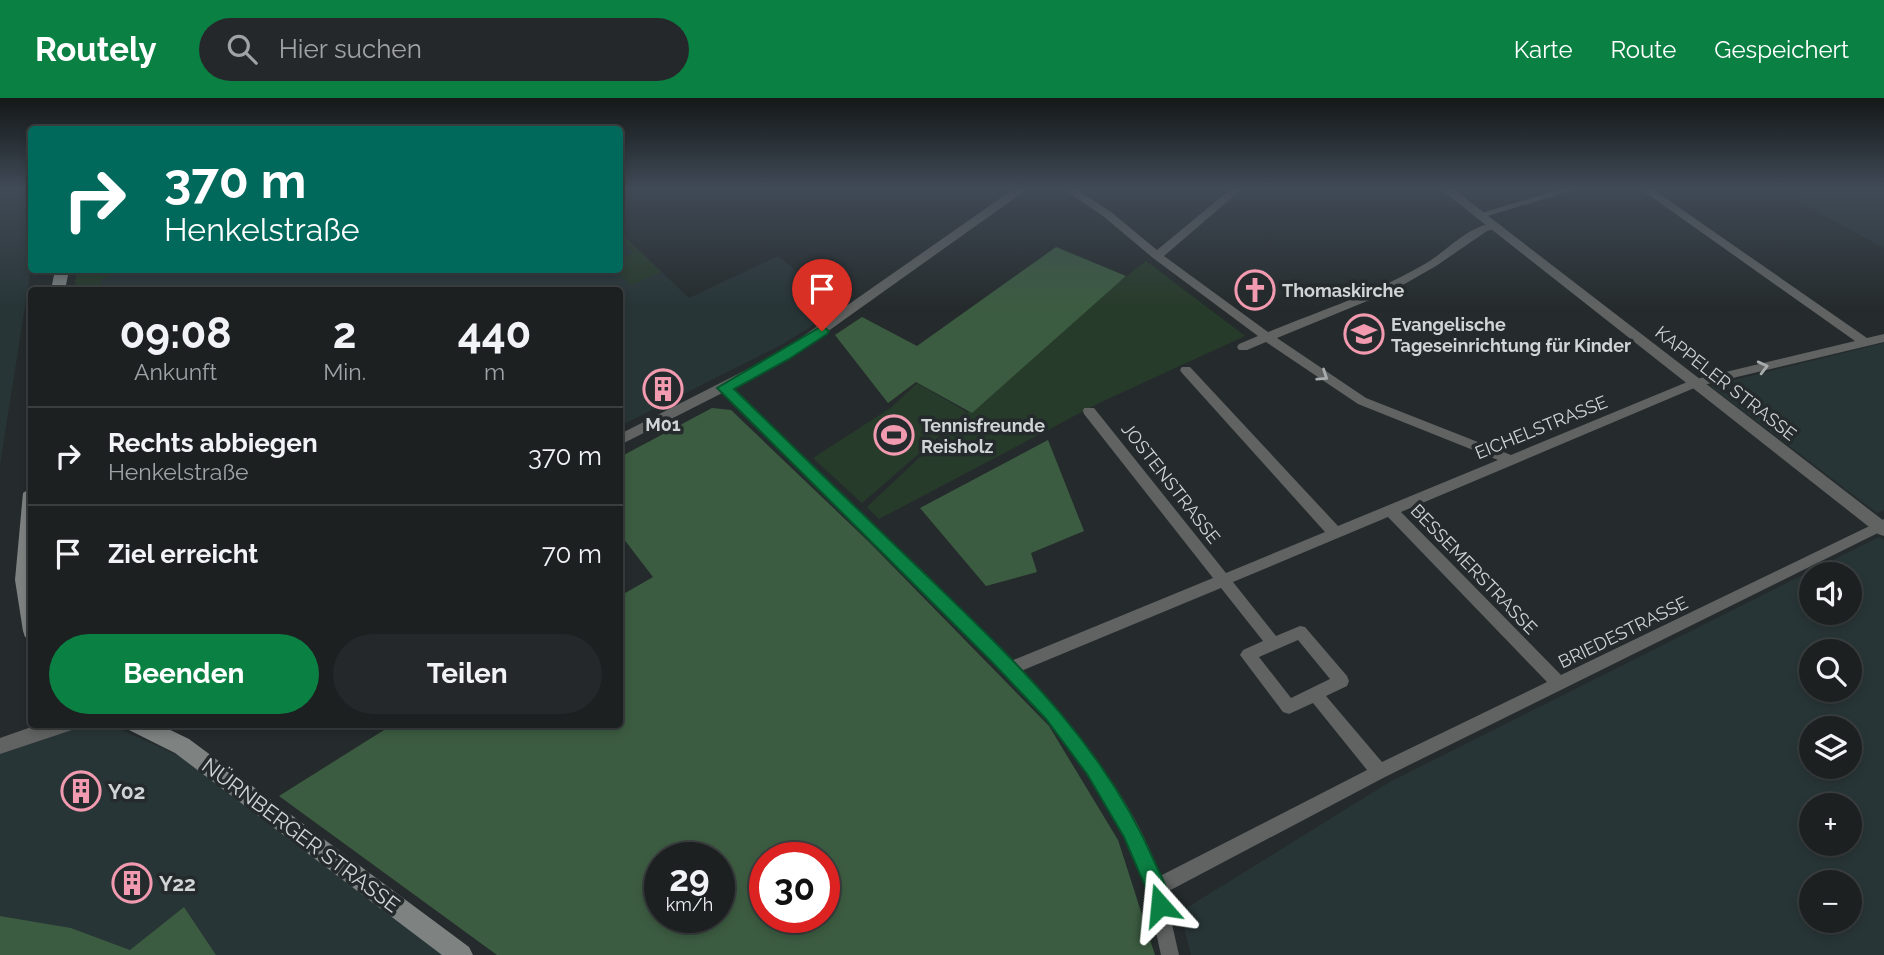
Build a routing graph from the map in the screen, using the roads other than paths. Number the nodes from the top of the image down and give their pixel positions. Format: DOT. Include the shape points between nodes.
graph roads {
  1 [pos="966,228"];
  2 [pos="1124,228"];
  3 [pos="1190,228"];
  4 [pos="1484,228"];
  5 [pos="1497,228"];
  6 [pos="1701,228"];
  7 [pos="1157,256"];
  8 [pos="1267,337"];
  9 [pos="1884,338"];
  10 [pos="1865,342"];
  11 [pos="1243,347"];
  12 [pos="1186,370"];
  13 [pos="1696,383"];
  14 [pos="724,388"];
  15 [pos="1089,411"];
  16 [pos="623,438"];
  17 [pos="1512,460"];
  18 [pos="1391,510"];
  19 [pos="1882,527"];
  20 [pos="28,529"];
  21 [pos="1335,533"];
  22 [pos="1222,580"];
  23 [pos="28,620"];
  24 [pos="1274,644"];
  25 [pos="1010,669"];
  26 [pos="1560,685"];
  27 [pos="1315,694"];
  28 [pos="36,728"];
  29 [pos="54,728"];
  30 [pos="149,728"];
  31 [pos="8,744"];
  32 [pos="1378,772"];
  33 [pos="1156,888"];
  34 [pos="461,955"];
  35 [pos="1170,955"];
  1 -- 14 [label="street" via="801,345"];
  2 -- 7 [label="street"];
  3 -- 7 [label="street"];
  4 -- 8 [label="street" via="1390,287"];
  5 -- 13 [label="street, KAPPELER STRASSE"];
  6 -- 10 [label="street"];
  7 -- 8 [label="street"];
  8 -- 11 [label="street"];
  8 -- 17 [label="street, one-way" via="1362,401"];
  9 -- 10 [label="street, EICHELSTRASSE"];
  13 -- 10 [label="street, EICHELSTRASSE, one-way"];
  12 -- 21 [label="street"];
  13 -- 17 [label="street, EICHELSTRASSE"];
  13 -- 19 [label="street, KAPPELER STRASSE"];
  14 -- 16 [label="street"];
  14 -- 25 [label="street"];
  15 -- 22 [label="street, JOSTENSTRASSE"];
  17 -- 18 [label="street, EICHELSTRASSE"];
  18 -- 21 [label="street, EICHELSTRASSE"];
  18 -- 26 [label="street, BESSEMERSTRASSE"];
  19 -- 26 [label="street, BRIEDESTRASSE"];
  20 -- 23 [label="main road" via="22,583"];
  21 -- 22 [label="street, EICHELSTRASSE"];
  22 -- 24 [label="street"];
  22 -- 25 [label="street, EICHELSTRASSE"];
  24 -- 27 [label="street" via="1300,632 1341,681"];
  24 -- 27 [label="street" via="1248,655 1289,707"];
  25 -- 33 [label="street" via="1094,768 1132,831"];
  26 -- 32 [label="street, BRIEDESTRASSE"];
  27 -- 32 [label="street"];
  28 -- 31 [label="street"];
  29 -- 31 [label="street"];
  30 -- 34 [label="main road, NÜRNBERGER STRASSE" via="182,746"];
  32 -- 33 [label="street, BRIEDESTRASSE"];
  33 -- 35 [label="street"];
}
